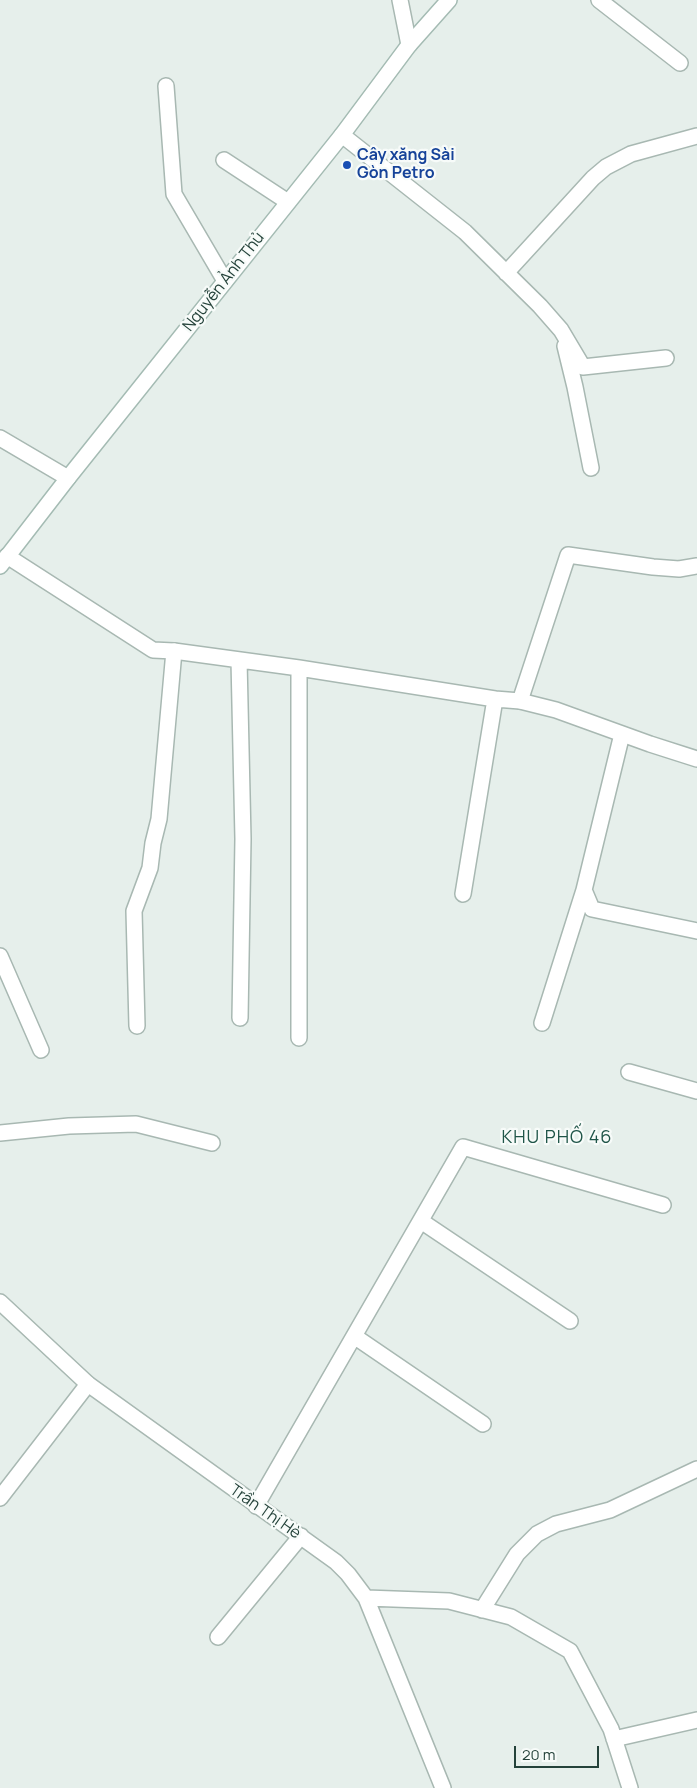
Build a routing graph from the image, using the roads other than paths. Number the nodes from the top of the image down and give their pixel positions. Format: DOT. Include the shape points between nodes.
graph roads {
  1 [pos="400,0"];
  2 [pos="449,0"];
  3 [pos="599,0"];
  4 [pos="410,45"];
  5 [pos="680,64"];
  6 [pos="166,86"];
  7 [pos="342,134"];
  8 [pos="697,136"];
  9 [pos="224,160"];
  10 [pos="288,202"];
  11 [pos="506,273"];
  12 [pos="225,281"];
  13 [pos="561,330"];
  14 [pos="666,358"];
  15 [pos="0,438"];
  16 [pos="591,468"];
  17 [pos="68,478"];
  18 [pos="4,561"];
  19 [pos="697,566"];
  20 [pos="174,651"];
  21 [pos="239,660"];
  22 [pos="299,668"];
  23 [pos="496,699"];
  24 [pos="520,701"];
  25 [pos="622,734"];
  26 [pos="697,759"];
  27 [pos="584,890"];
  28 [pos="463,894"];
  29 [pos="697,931"];
  30 [pos="0,956"];
  31 [pos="240,1018"];
  32 [pos="542,1023"];
  33 [pos="136,1026"];
  34 [pos="299,1038"];
  35 [pos="41,1050"];
  36 [pos="628,1072"];
  37 [pos="697,1091"];
  38 [pos="0,1133"];
  39 [pos="212,1143"];
  40 [pos="663,1205"];
  41 [pos="420,1221"];
  42 [pos="0,1302"];
  43 [pos="570,1321"];
  44 [pos="354,1336"];
  45 [pos="88,1384"];
  46 [pos="483,1424"];
  47 [pos="697,1469"];
  48 [pos="0,1498"];
  49 [pos="256,1506"];
  50 [pos="301,1536"];
  51 [pos="366,1598"];
  52 [pos="482,1610"];
  53 [pos="218,1636"];
  54 [pos="697,1720"];
  55 [pos="614,1739"];
  56 [pos="444,1788"];
  57 [pos="630,1788"];
  1 -- 4 [label="street"];
  2 -- 4 [label="street, Nguyễn Ảnh Thủ"];
  3 -- 5 [label="street"];
  4 -- 7 [label="street, Nguyễn Ảnh Thủ"];
  6 -- 12 [label="street" via="174,194"];
  7 -- 10 [label="street, Nguyễn Ảnh Thủ"];
  7 -- 11 [label="street" via="465,232"];
  8 -- 11 [label="street" via="631,154 606,167"];
  9 -- 10 [label="street"];
  10 -- 12 [label="street, Nguyễn Ảnh Thủ"];
  11 -- 13 [label="street"];
  12 -- 17 [label="street, Nguyễn Ảnh Thủ"];
  13 -- 14 [label="street" via="583,367"];
  13 -- 16 [label="street"];
  15 -- 17 [label="street"];
  17 -- 18 [label="street, Nguyễn Ảnh Thủ"];
  18 -- 20 [label="street" via="153,650"];
  19 -- 24 [label="street" via="679,569 653,567 568,555"];
  20 -- 21 [label="street"];
  20 -- 33 [label="street" via="159,820 150,868 134,911"];
  21 -- 22 [label="street"];
  21 -- 31 [label="street" via="243,839"];
  22 -- 23 [label="street"];
  22 -- 34 [label="street"];
  23 -- 24 [label="street"];
  23 -- 28 [label="street"];
  24 -- 25 [label="street" via="556,710"];
  25 -- 26 [label="street"];
  25 -- 27 [label="street"];
  27 -- 29 [label="street" via="592,909"];
  27 -- 32 [label="street"];
  30 -- 35 [label="street"];
  36 -- 37 [label="street"];
  38 -- 39 [label="street" via="136,1124"];
  40 -- 41 [label="street" via="463,1147"];
  41 -- 43 [label="street"];
  41 -- 44 [label="street"];
  42 -- 45 [label="street, Trần Thị Hè"];
  44 -- 46 [label="street"];
  44 -- 49 [label="street"];
  45 -- 48 [label="street"];
  45 -- 49 [label="street, Trần Thị Hè"];
  47 -- 52 [label="street" via="610,1510 556,1524 537,1534 516,1554"];
  49 -- 50 [label="street, Trần Thị Hè"];
  50 -- 51 [label="street, Trần Thị Hè" via="336,1562"];
  50 -- 53 [label="street"];
  51 -- 52 [label="street" via="449,1601"];
  51 -- 56 [label="street, Trần Thị Hè"];
  52 -- 55 [label="street" via="512,1618 570,1651"];
  54 -- 55 [label="street"];
  55 -- 57 [label="street"];
}
